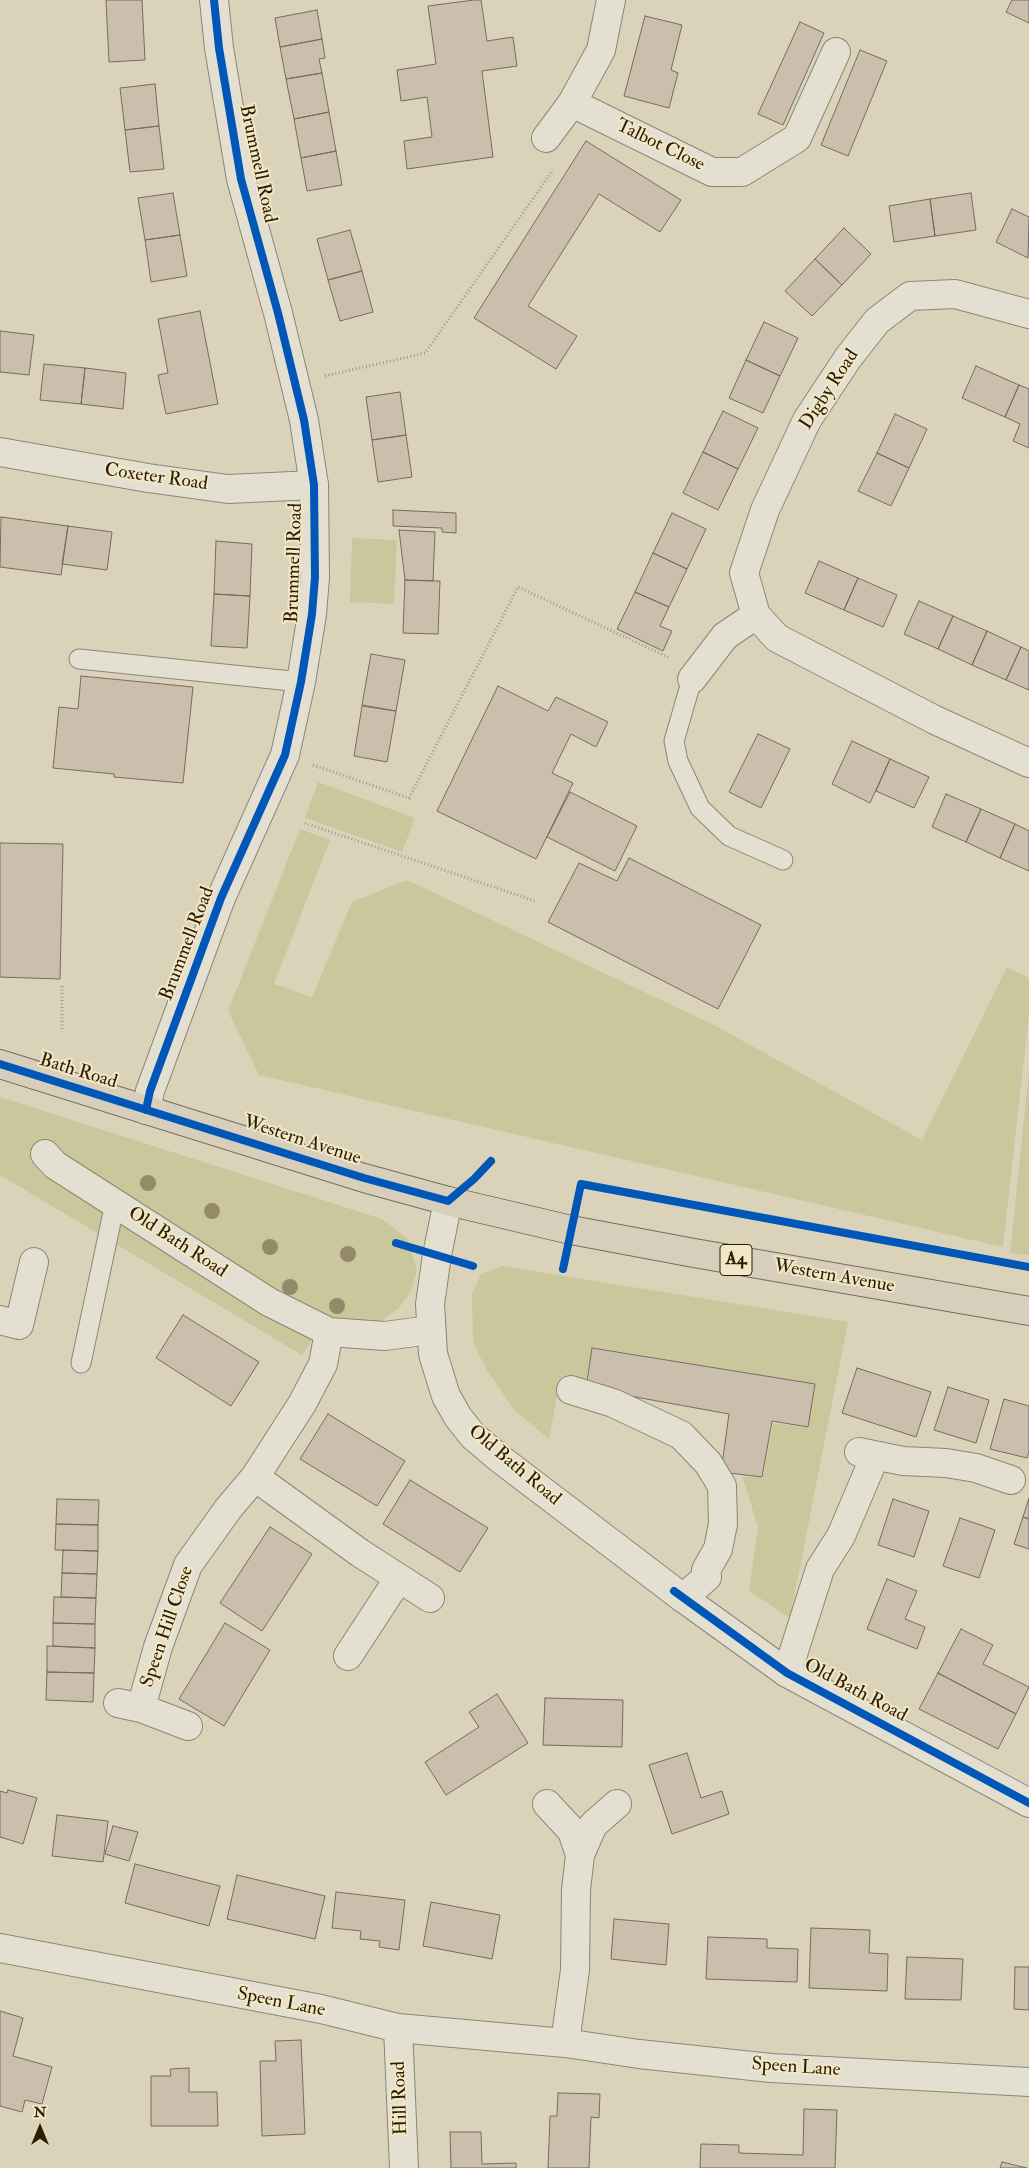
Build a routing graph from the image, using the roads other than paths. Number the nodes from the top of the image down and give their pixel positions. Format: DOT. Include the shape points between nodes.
graph roads {
  1 [pos="214,0"];
  2 [pos="611,0"];
  3 [pos="836,52"];
  4 [pos="572,103"];
  5 [pos="546,138"];
  6 [pos="1029,314"];
  7 [pos="0,452"];
  8 [pos="314,485"];
  9 [pos="756,615"];
  10 [pos="79,659"];
  11 [pos="695,675"];
  12 [pos="301,682"];
  13 [pos="1029,763"];
  14 [pos="783,860"];
  15 [pos="0,1064"];
  16 [pos="146,1110"];
  17 [pos="45,1154"];
  18 [pos="448,1201"];
  19 [pos="115,1203"];
  20 [pos="34,1262"];
  21 [pos="1029,1311"];
  22 [pos="0,1320"];
  23 [pos="430,1330"];
  24 [pos="329,1332"];
  25 [pos="81,1363"];
  26 [pos="571,1390"];
  27 [pos="255,1477"];
  28 [pos="1011,1480"];
  29 [pos="399,1578"];
  30 [pos="430,1598"];
  31 [pos="683,1598"];
  32 [pos="348,1656"];
  33 [pos="787,1673"];
  34 [pos="188,1726"];
  35 [pos="547,1804"];
  36 [pos="617,1804"];
  37 [pos="1029,1804"];
  38 [pos="580,1855"];
  39 [pos="0,1948"];
  40 [pos="398,2028"];
  41 [pos="565,2042"];
  42 [pos="1029,2082"];
  43 [pos="404,2168"];
  1 -- 8 [label="street, Brummell Road" via="241,179 304,420"];
  2 -- 4 [label="street" via="601,50"];
  3 -- 4 [label="street, Talbot Close" via="796,138 742,172 712,172"];
  4 -- 5 [label="street"];
  6 -- 9 [label="street, Digby Road" via="955,294 910,296 877,321 807,420 765,510 744,573"];
  7 -- 8 [label="street, Coxeter Road" via="228,489"];
  8 -- 12 [label="street, Brummell Road" via="315,577"];
  9 -- 11 [label="street" via="725,636"];
  9 -- 13 [label="street, Digby Road" via="777,638 935,720"];
  10 -- 12 [label="lane"];
  11 -- 14 [label="lane" via="674,740 678,761 700,808 729,836"];
  12 -- 16 [label="street, Brummell Road" via="285,755 222,898 150,1091"];
  15 -- 16 [label="main road, Bath Road / A4"];
  16 -- 18 [label="main road, Western Avenue / A4"];
  17 -- 19 [label="street, Old Bath Road" via="55,1165"];
  18 -- 21 [label="main road, Western Avenue / A4" via="571,1230"];
  18 -- 23 [label="street, Old Bath Road" via="435,1265"];
  19 -- 24 [label="street, Old Bath Road" via="269,1302"];
  19 -- 25 [label="lane"];
  20 -- 22 [label="street" via="19,1325"];
  23 -- 24 [label="street, Old Bath Road" via="385,1336"];
  23 -- 31 [label="street, Old Bath Road" via="433,1354 446,1396 458,1418 474,1436"];
  24 -- 27 [label="street, Speen Hill Close" via="323,1364 302,1404"];
  26 -- 31 [label="street" via="613,1403 681,1435 708,1463 722,1486 723,1524 718,1549 706,1570 707,1577"];
  27 -- 29 [label="street"];
  27 -- 34 [label="street, Speen Hill Close" via="188,1565 158,1647 130,1706"];
  28 -- 33 [label="street" via="976,1468 867,1454 841,1536 820,1569"];
  29 -- 30 [label="street"];
  29 -- 32 [label="street"];
  31 -- 33 [label="street, Old Bath Road"];
  33 -- 37 [label="street, Old Bath Road"];
  35 -- 38 [label="street" via="572,1831"];
  36 -- 38 [label="street" via="593,1825"];
  38 -- 41 [label="street" via="574,1970"];
  39 -- 40 [label="street, Speen Lane"];
  40 -- 41 [label="street, Speen Lane"];
  40 -- 43 [label="street, Hill Road"];
  41 -- 42 [label="street, Speen Lane" via="639,2054 771,2068"];
}
